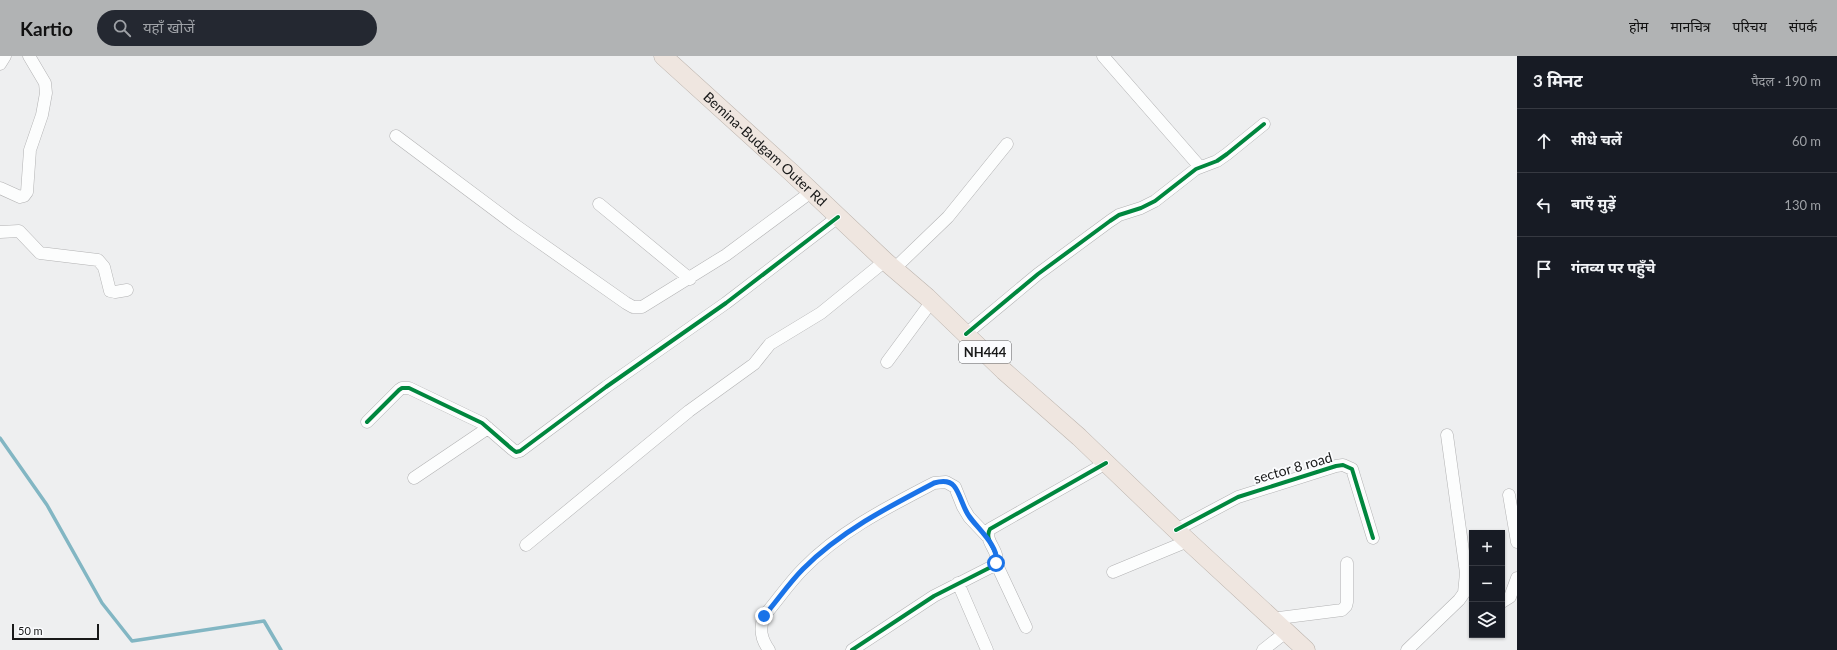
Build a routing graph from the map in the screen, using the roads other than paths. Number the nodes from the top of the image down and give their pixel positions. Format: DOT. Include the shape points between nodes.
graph roads {
  1 [pos="4,56"];
  2 [pos="29,56"];
  3 [pos="663,56"];
  4 [pos="1102,56"];
  5 [pos="0,64"];
  6 [pos="1264,124"];
  7 [pos="396,136"];
  8 [pos="1008,144"];
  9 [pos="1200,167"];
  10 [pos="0,188"];
  11 [pos="811,192"];
  12 [pos="598,204"];
  13 [pos="838,217"];
  14 [pos="0,232"];
  15 [pos="890,265"];
  16 [pos="690,279"];
  17 [pos="127,290"];
  18 [pos="932,301"];
  19 [pos="966,334"];
  20 [pos="887,362"];
  21 [pos="367,422"];
  22 [pos="488,428"];
  23 [pos="1447,435"];
  24 [pos="1106,463"];
  25 [pos="414,478"];
  26 [pos="1509,495"];
  27 [pos="987,536"];
  28 [pos="1182,536"];
  29 [pos="1373,538"];
  30 [pos="1517,542"];
  31 [pos="526,545"];
  32 [pos="996,563"];
  33 [pos="1347,564"];
  34 [pos="1112,572"];
  35 [pos="1517,578"];
  36 [pos="958,582"];
  37 [pos="1468,594"];
  38 [pos="1505,601"];
  39 [pos="1271,619"];
  40 [pos="1026,627"];
  41 [pos="1286,632"];
  42 [pos="768,650"];
  43 [pos="852,650"];
  44 [pos="987,650"];
  45 [pos="1263,650"];
  46 [pos="1306,650"];
  47 [pos="1407,650"];
  1 -- 5 [label="street"];
  2 -- 10 [label="street" via="46,88 42,115 30,150 27,192 20,197"];
  3 -- 11 [label="highway, Bemina-Budgam Outer Rd / NH444"];
  4 -- 9 [label="street"];
  6 -- 9 [label="street" via="1222,157"];
  7 -- 16 [label="street" via="515,225 633,307 642,307"];
  8 -- 15 [label="street" via="948,217"];
  9 -- 19 [label="street" via="1155,201 1118,215 1038,274"];
  11 -- 13 [label="highway, Bemina-Budgam Outer Rd / NH444"];
  11 -- 16 [label="street"];
  12 -- 16 [label="street"];
  13 -- 15 [label="highway, Bemina-Budgam Outer Rd / NH444"];
  13 -- 22 [label="street" via="726,303 606,387 525,449 516,452 512,450"];
  14 -- 17 [label="street" via="19,231 40,253 98,260 104,267 110,291"];
  15 -- 18 [label="highway, Bemina-Budgam Outer Rd / NH444"];
  15 -- 31 [label="street" via="821,313 770,344 754,364 689,411"];
  18 -- 19 [label="highway, Bemina-Budgam Outer Rd / NH444"];
  18 -- 20 [label="street"];
  19 -- 24 [label="highway, Bemina-Budgam Outer Rd / NH444"];
  21 -- 22 [label="street" via="405,387 462,412"];
  22 -- 25 [label="street"];
  23 -- 37 [label="street"];
  24 -- 27 [label="street" via="990,529"];
  24 -- 28 [label="highway, Bemina-Budgam Outer Rd / NH444"];
  26 -- 30 [label="street"];
  27 -- 32 [label="street" via="997,557"];
  27 -- 42 [label="street" via="969,517 955,487 946,482 934,483 860,525 802,569 764,616 761,636"];
  28 -- 29 [label="street, sector 8 road" via="1224,504 1252,492 1343,465 1349,467 1354,474"];
  28 -- 34 [label="street"];
  28 -- 39 [label="highway, Bemina-Budgam Outer Rd / NH444"];
  32 -- 36 [label="street"];
  32 -- 40 [label="street"];
  33 -- 39 [label="street" via="1347,602 1342,610"];
  35 -- 38 [label="street" via="1510,597"];
  36 -- 43 [label="street"];
  36 -- 44 [label="street"];
  37 -- 47 [label="street"];
  39 -- 41 [label="highway, Bemina-Budgam Outer Rd / NH444"];
  41 -- 45 [label="street"];
  41 -- 46 [label="highway, Bemina-Budgam Outer Rd / NH444"];
}
